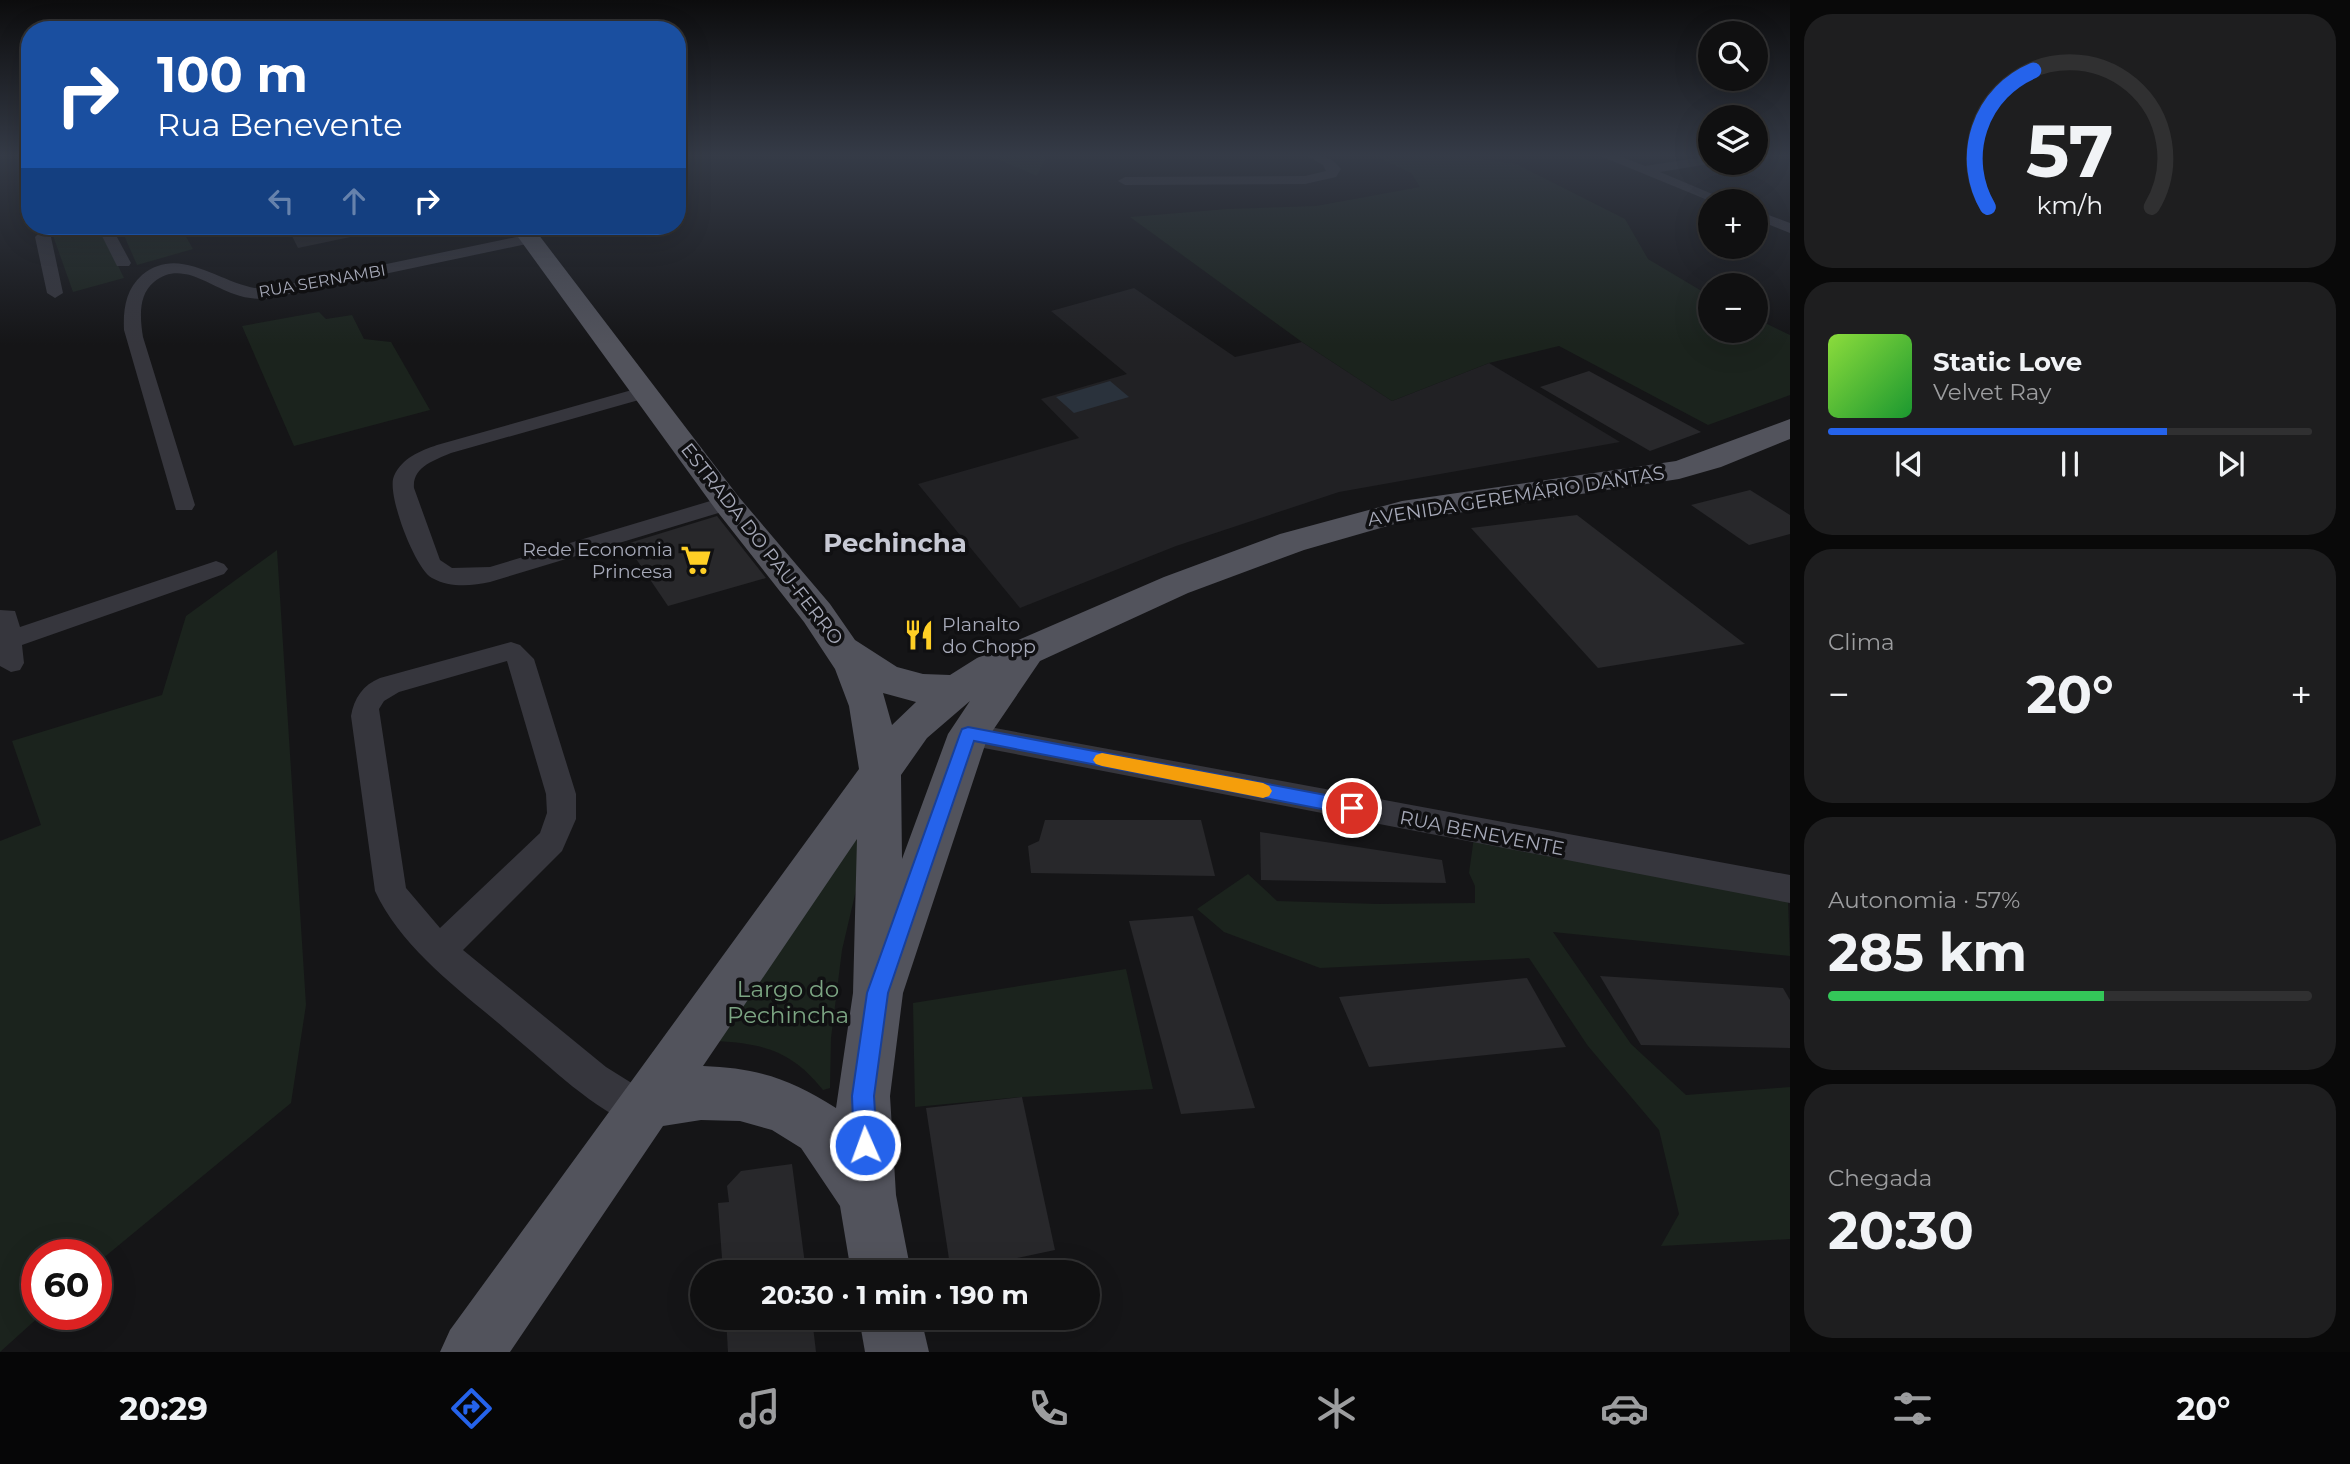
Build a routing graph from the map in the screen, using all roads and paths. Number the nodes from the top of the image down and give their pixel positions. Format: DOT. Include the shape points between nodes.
graph roads {
  1 [pos="1768,219"];
  2 [pos="1790,228"];
  3 [pos="45,235"];
  4 [pos="109,235"];
  5 [pos="513,235"];
  6 [pos="528,235"];
  7 [pos="123,263"];
  8 [pos="55,293"];
  9 [pos="646,393"];
  10 [pos="1790,428"];
  11 [pos="727,503"];
  12 [pos="184,505"];
  13 [pos="216,569"];
  14 [pos="7,641"];
  15 [pos="844,650"];
  16 [pos="1025,654"];
  17 [pos="957,690"];
  18 [pos="968,734"];
  19 [pos="880,772"];
  20 [pos="1790,889"];
  21 [pos="439,951"];
  22 [pos="878,993"];
  23 [pos="644,1106"];
  24 [pos="867,1195"];
  25 [pos="879,1260"];
  26 [pos="892,1330"];
  27 [pos="472,1352"];
  28 [pos="897,1352"];
  1 -- 2 [label="street"];
  3 -- 8 [label="street"];
  4 -- 7 [label="street"];
  5 -- 12 [label="street, RUA SERNAMBI" via="267,294 240,291 183,267 153,273 136,293 131,321"];
  6 -- 9 [label="main road, ESTRADA DO PAU-FERRO"];
  9 -- 11 [label="main road, ESTRADA DO PAU-FERRO"];
  9 -- 11 [label="street" via="421,459 403,481 431,565 461,577 486,576"];
  10 -- 16 [label="main road, AVENIDA GEREMÁRIO DANTAS" via="1679,470 1402,511 1329,530 1176,585"];
  11 -- 15 [label="main road, ESTRADA DO PAU-FERRO"];
  13 -- 14 [label="street"];
  15 -- 17 [label="main road" via="877,676 923,690"];
  15 -- 19 [label="main road, ESTRADA DO PAU-FERRO" via="869,706"];
  16 -- 17 [label="main road, AVENIDA GEREMÁRIO DANTAS" via="991,667"];
  16 -- 18 [label="main road"];
  17 -- 19 [label="main road, AVENIDA GEREMÁRIO DANTAS" via="913,727"];
  18 -- 20 [label="street, RUA BENEVENTE"];
  18 -- 22 [label="main road"];
  19 -- 22 [label="main road, ESTRADA DO PAU-FERRO"];
  19 -- 23 [label="main road, AVENIDA GEREMÁRIO DANTAS"];
  21 -- 21 [label="street" via="391,891 366,706 379,689 511,651 521,659 561,794 561,824 551,842"];
  21 -- 23 [label="street" via="593,1080"];
  22 -- 24 [label="main road" via="863,1096"];
  23 -- 24 [label="main road" via="701,1093 740,1094 784,1106 820,1129"];
  23 -- 27 [label="main road, AVENIDA GEREMÁRIO DANTAS"];
  24 -- 25 [label="main road"];
  26 -- 28 [label="main road"];
}
